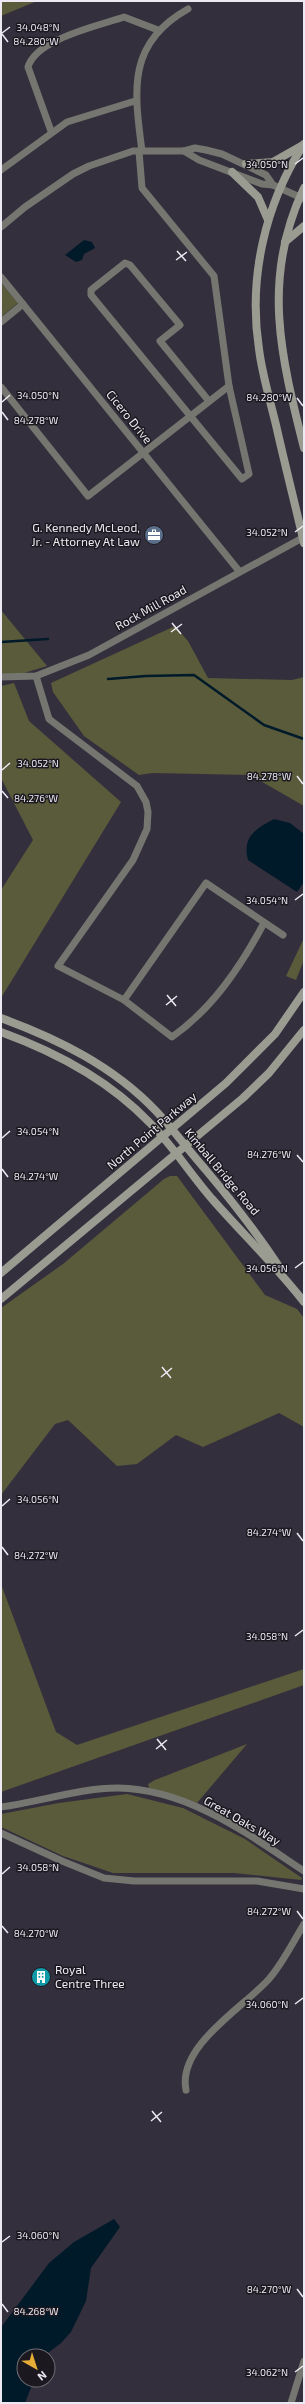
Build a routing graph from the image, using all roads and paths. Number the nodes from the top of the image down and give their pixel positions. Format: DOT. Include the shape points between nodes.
graph roads {
  1 [pos="188,9"];
  2 [pos="158,30"];
  3 [pos="135,101"];
  4 [pos="52,131"];
  5 [pos="304,144"];
  6 [pos="140,151"];
  7 [pos="184,151"];
  8 [pos="246,164"];
  9 [pos="1,170"];
  10 [pos="232,172"];
  11 [pos="276,187"];
  12 [pos="304,188"];
  13 [pos="302,198"];
  14 [pos="268,220"];
  15 [pos="304,226"];
  16 [pos="1,227"];
  17 [pos="285,242"];
  18 [pos="1,277"];
  19 [pos="23,304"];
  20 [pos="1,322"];
  21 [pos="229,386"];
  22 [pos="1,387"];
  23 [pos="208,400"];
  24 [pos="189,415"];
  25 [pos="304,448"];
  26 [pos="143,452"];
  27 [pos="304,539"];
  28 [pos="239,571"];
  29 [pos="36,676"];
  30 [pos="1,677"];
  31 [pos="264,922"];
  32 [pos="283,935"];
  33 [pos="304,992"];
  34 [pos="124,1000"];
  35 [pos="1,1018"];
  36 [pos="304,1030"];
  37 [pos="1,1032"];
  38 [pos="172,1130"];
  39 [pos="163,1138"];
  40 [pos="186,1146"];
  41 [pos="176,1155"];
  42 [pos="1,1273"];
  43 [pos="288,1282"];
  44 [pos="1,1299"];
  45 [pos="304,1302"];
  46 [pos="1,1807"];
  47 [pos="1,1833"];
  48 [pos="304,1871"];
  49 [pos="304,1889"];
  50 [pos="304,1924"];
  51 [pos="186,2090"];
  52 [pos="304,2361"];
  53 [pos="291,2403"];
  1 -- 2 [label="street"];
  2 -- 3 [label="street" via="139,66"];
  2 -- 4 [label="street" via="124,17 46,44 34,54 28,67"];
  3 -- 4 [label="street" via="67,122"];
  3 -- 6 [label="street"];
  4 -- 9 [label="street"];
  5 -- 8 [label="street" via="273,162"];
  5 -- 11 [label="street"];
  6 -- 7 [label="street"];
  6 -- 16 [label="street" via="89,166 74,174 25,207"];
  6 -- 21 [label="street" via="142,188 214,276"];
  7 -- 8 [label="street" via="195,148 206,150"];
  7 -- 10 [label="street"];
  8 -- 11 [label="street" via="266,175"];
  10 -- 11 [label="street"];
  10 -- 14 [label="street" via="258,197"];
  11 -- 13 [label="street"];
  11 -- 14 [label="street"];
  12 -- 13 [label="street"];
  13 -- 17 [label="street" via="291,219"];
  14 -- 27 [label="street" via="257,277 256,331"];
  15 -- 17 [label="street"];
  17 -- 25 [label="street" via="279,276 279,330 286,373"];
  18 -- 19 [label="street, Cicero Drive"];
  19 -- 20 [label="street"];
  19 -- 26 [label="street, Cicero Drive"];
  21 -- 23 [label="street"];
  21 -- 24 [label="street" via="249,474 242,479"];
  22 -- 26 [label="street" via="88,496"];
  23 -- 24 [label="street"];
  23 -- 24 [label="street" via="160,341 180,326 130,264 125,263 91,290 91,295"];
  24 -- 26 [label="street"];
  26 -- 28 [label="street, Cicero Drive"];
  27 -- 28 [label="street, Rock Mill Road"];
  28 -- 29 [label="street, Rock Mill Road" via="89,655"];
  29 -- 30 [label="street, Rock Mill Road"];
  29 -- 34 [label="street" via="49,719 137,786 146,802 147,829 133,860 58,966"];
  31 -- 32 [label="street"];
  31 -- 34 [label="street" via="248,953 209,1005 188,1026 172,1036"];
  31 -- 34 [label="street" via="206,883"];
  33 -- 38 [label="street, North Point Parkway" via="283,1024 256,1054"];
  35 -- 38 [label="street, Kimball Bridge Road" via="39,1032 93,1060 144,1098"];
  36 -- 40 [label="street" via="256,1085"];
  37 -- 39 [label="street, Kimball Bridge Road" via="54,1054 96,1078 135,1108"];
  38 -- 39 [label="street, North Point Parkway"];
  38 -- 40 [label="street, Kimball Bridge Road"];
  39 -- 41 [label="street, Kimball Bridge Road"];
  39 -- 42 [label="street, North Point Parkway"];
  40 -- 41 [label="street"];
  40 -- 43 [label="street, Kimball Bridge Road" via="264,1242"];
  41 -- 43 [label="street, Kimball Bridge Road" via="260,1254"];
  41 -- 44 [label="street"];
  43 -- 45 [label="street, Kimball Bridge Road"];
  46 -- 48 [label="street, Great Oaks Way" via="91,1791 117,1788 142,1790 206,1810"];
  47 -- 49 [label="street" via="104,1878 134,1881 257,1881"];
  50 -- 51 [label="street" via="270,1977 253,1995 217,2024 200,2045 184,2081"];
  52 -- 53 [label="street"];
}
